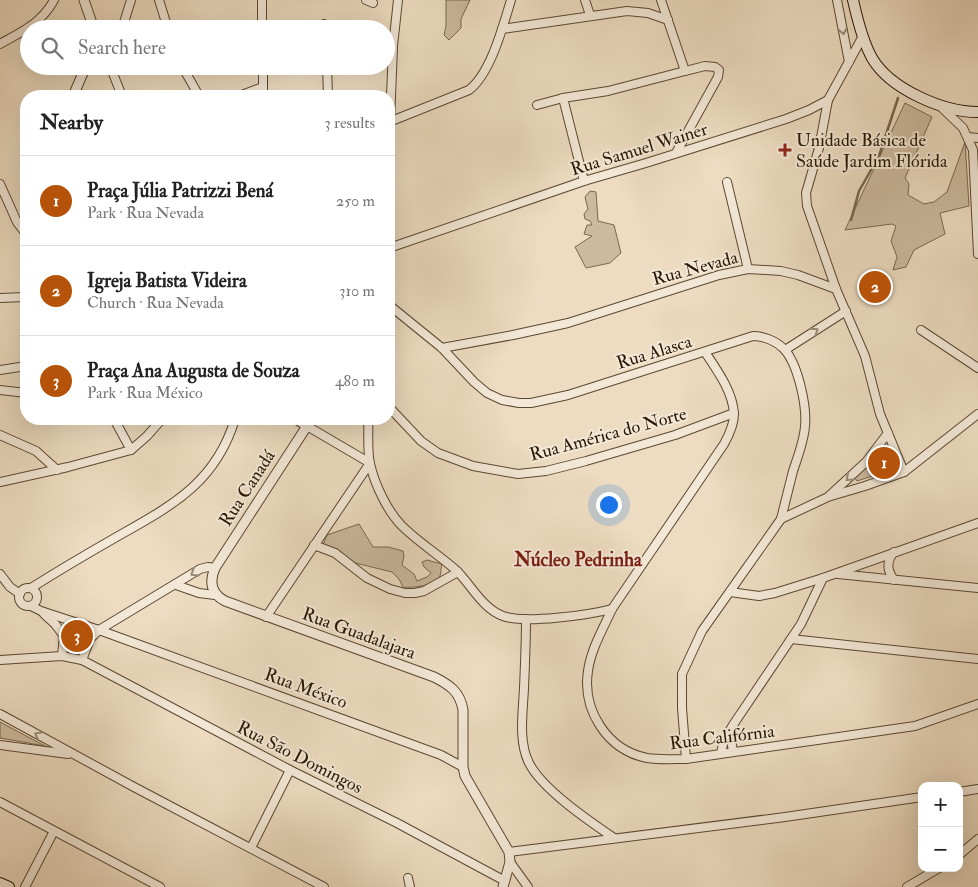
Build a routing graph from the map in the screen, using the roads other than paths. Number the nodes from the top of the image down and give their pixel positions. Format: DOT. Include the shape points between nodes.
graph roads {
  1 [pos="54,0"];
  2 [pos="84,0"];
  3 [pos="131,0"];
  4 [pos="159,0"];
  5 [pos="262,0"];
  6 [pos="398,0"];
  7 [pos="510,0"];
  8 [pos="585,0"];
  9 [pos="661,0"];
  10 [pos="837,0"];
  11 [pos="853,0"];
  12 [pos="590,15"];
  13 [pos="40,20"];
  14 [pos="91,20"];
  15 [pos="125,20"];
  16 [pos="165,20"];
  17 [pos="262,20"];
  18 [pos="668,20"];
  19 [pos="395,28"];
  20 [pos="502,29"];
  21 [pos="20,33"];
  22 [pos="863,36"];
  23 [pos="0,44"];
  24 [pos="849,62"];
  25 [pos="685,71"];
  26 [pos="82,75"];
  27 [pos="114,75"];
  28 [pos="187,75"];
  29 [pos="263,75"];
  30 [pos="327,75"];
  31 [pos="392,75"];
  32 [pos="263,87"];
  33 [pos="76,90"];
  34 [pos="120,90"];
  35 [pos="196,90"];
  36 [pos="255,90"];
  37 [pos="328,90"];
  38 [pos="391,90"];
  39 [pos="562,98"];
  40 [pos="828,100"];
  41 [pos="937,104"];
  42 [pos="537,105"];
  43 [pos="978,112"];
  44 [pos="395,120"];
  45 [pos="968,137"];
  46 [pos="978,140"];
  47 [pos="973,150"];
  48 [pos="676,153"];
  49 [pos="584,181"];
  50 [pos="727,182"];
  51 [pos="0,184"];
  52 [pos="977,211"];
  53 [pos="20,226"];
  54 [pos="395,246"];
  55 [pos="978,254"];
  56 [pos="748,269"];
  57 [pos="836,289"];
  58 [pos="20,297"];
  59 [pos="0,298"];
  60 [pos="395,311"];
  61 [pos="846,311"];
  62 [pos="921,330"];
  63 [pos="442,348"];
  64 [pos="785,350"];
  65 [pos="705,352"];
  66 [pos="20,367"];
  67 [pos="978,368"];
  68 [pos="0,370"];
  69 [pos="0,390"];
  70 [pos="20,392"];
  71 [pos="395,413"];
  72 [pos="734,413"];
  73 [pos="978,414"];
  74 [pos="117,425"];
  75 [pos="157,425"];
  76 [pos="233,425"];
  77 [pos="368,425"];
  78 [pos="307,426"];
  79 [pos="888,433"];
  80 [pos="0,435"];
  81 [pos="131,450"];
  82 [pos="370,463"];
  83 [pos="57,470"];
  84 [pos="904,472"];
  85 [pos="0,482"];
  86 [pos="828,497"];
  87 [pos="781,519"];
  88 [pos="978,523"];
  89 [pos="314,545"];
  90 [pos="894,552"];
  91 [pos="215,568"];
  92 [pos="458,572"];
  93 [pos="0,574"];
  94 [pos="836,574"];
  95 [pos="823,578"];
  96 [pos="44,580"];
  97 [pos="894,580"];
  98 [pos="176,585"];
  99 [pos="31,588"];
  100 [pos="978,588"];
  101 [pos="730,592"];
  102 [pos="20,594"];
  103 [pos="215,595"];
  104 [pos="37,597"];
  105 [pos="31,606"];
  106 [pos="612,609"];
  107 [pos="41,611"];
  108 [pos="51,614"];
  109 [pos="266,617"];
  110 [pos="526,620"];
  111 [pos="71,621"];
  112 [pos="99,630"];
  113 [pos="64,636"];
  114 [pos="791,639"];
  115 [pos="62,656"];
  116 [pos="978,659"];
  117 [pos="0,660"];
  118 [pos="82,660"];
  119 [pos="978,704"];
  120 [pos="0,714"];
  121 [pos="733,725"];
  122 [pos="0,744"];
  123 [pos="733,751"];
  124 [pos="721,753"];
  125 [pos="75,756"];
  126 [pos="686,759"];
  127 [pos="463,767"];
  128 [pos="290,770"];
  129 [pos="978,789"];
  130 [pos="963,791"];
  131 [pos="918,798"];
  132 [pos="0,802"];
  133 [pos="54,831"];
  134 [pos="614,838"];
  135 [pos="978,839"];
  136 [pos="251,848"];
  137 [pos="508,849"];
  138 [pos="963,852"];
  139 [pos="510,862"];
  140 [pos="932,872"];
  141 [pos="408,878"];
  142 [pos="0,883"];
  143 [pos="504,884"];
  144 [pos="9,887"];
  145 [pos="25,887"];
  146 [pos="160,887"];
  147 [pos="324,887"];
  148 [pos="410,887"];
  149 [pos="528,887"];
  150 [pos="906,887"];
  1 -- 13 [label="street"];
  2 -- 14 [label="street"];
  3 -- 15 [label="street"];
  4 -- 16 [label="street"];
  5 -- 17 [label="street"];
  6 -- 19 [label="street"];
  7 -- 20 [label="street"];
  8 -- 12 [label="street"];
  9 -- 18 [label="street"];
  10 -- 24 [label="street, one-way"];
  11 -- 22 [label="main road"];
  12 -- 18 [label="street" via="627,11 648,13"];
  12 -- 20 [label="street"];
  18 -- 25 [label="street"];
  20 -- 44 [label="street" via="484,73 469,90"];
  21 -- 23 [label="street"];
  22 -- 24 [label="street"];
  22 -- 41 [label="main road" via="871,56 885,74 923,99"];
  24 -- 40 [label="street"];
  25 -- 39 [label="street" via="608,91"];
  25 -- 48 [label="street" via="712,66 719,73"];
  26 -- 33 [label="street"];
  27 -- 34 [label="street"];
  28 -- 35 [label="street"];
  29 -- 32 [label="street"];
  30 -- 37 [label="street"];
  31 -- 38 [label="street"];
  32 -- 36 [label="street"];
  39 -- 42 [label="street"];
  39 -- 49 [label="street"];
  40 -- 48 [label="street, Rua Samuel Wainer" via="786,119"];
  40 -- 57 [label="street" via="806,199"];
  41 -- 43 [label="main road"];
  41 -- 45 [label="street" via="963,128"];
  45 -- 46 [label="street"];
  45 -- 47 [label="street"];
  46 -- 47 [label="street"];
  47 -- 52 [label="street"];
  48 -- 49 [label="street, Rua Samuel Wainer"];
  49 -- 54 [label="street, Rua Samuel Wainer"];
  50 -- 56 [label="street"];
  51 -- 53 [label="street"];
  52 -- 55 [label="street"];
  56 -- 57 [label="street, Rua Nevada" via="781,271"];
  56 -- 63 [label="street, Rua Nevada" via="568,322"];
  57 -- 61 [label="street"];
  58 -- 59 [label="street"];
  60 -- 63 [label="street, Rua Alasca"];
  64 -- 61 [label="street, one-way"];
  61 -- 79 [label="street" via="866,356"];
  62 -- 67 [label="street"];
  63 -- 65 [label="street, Rua Alasca" via="487,393 502,400 531,403 568,395"];
  64 -- 65 [label="street, Rua Alasca" via="768,339 753,336"];
  64 -- 87 [label="street" via="801,389 805,425"];
  65 -- 72 [label="street" via="726,387"];
  66 -- 68 [label="street"];
  69 -- 70 [label="street"];
  71 -- 72 [label="street, Rua América do Norte" via="421,441 438,453 473,466 518,474 586,461 675,435"];
  72 -- 106 [label="street, Rua Califórnia" via="724,444"];
  73 -- 84 [label="street"];
  74 -- 81 [label="street"];
  75 -- 81 [label="street"];
  76 -- 96 [label="street" via="216,460 188,493"];
  77 -- 82 [label="street"];
  78 -- 82 [label="street"];
  78 -- 91 [label="street, Rua Canadá"];
  79 -- 84 [label="street"];
  79 -- 86 [label="street, one-way" via="866,462"];
  80 -- 83 [label="street" via="36,451"];
  81 -- 83 [label="street"];
  82 -- 89 [label="street"];
  82 -- 92 [label="street" via="383,496 401,524"];
  83 -- 85 [label="street"];
  84 -- 86 [label="street"];
  86 -- 87 [label="street"];
  87 -- 101 [label="street"];
  88 -- 90 [label="street"];
  89 -- 92 [label="street" via="335,553 367,578 405,593 424,591"];
  89 -- 109 [label="street"];
  90 -- 94 [label="street"];
  90 -- 97 [label="street" via="888,568"];
  91 -- 98 [label="street, one-way" via="200,569"];
  91 -- 103 [label="street" via="211,579"];
  92 -- 110 [label="street" via="493,612"];
  93 -- 102 [label="street"];
  94 -- 95 [label="street"];
  94 -- 97 [label="street"];
  95 -- 101 [label="street" via="759,596"];
  95 -- 114 [label="street"];
  96 -- 99 [label="street"];
  96 -- 104 [label="street"];
  97 -- 100 [label="street"];
  98 -- 103 [label="street, Rua Guadalajara"];
  98 -- 112 [label="street"];
  99 -- 102 [label="street"];
  99 -- 104 [label="street"];
  101 -- 126 [label="street" via="702,631 682,674"];
  102 -- 105 [label="street" via="22,603"];
  103 -- 109 [label="street, Rua Guadalajara"];
  104 -- 105 [label="street"];
  104 -- 108 [label="street, Rua México"];
  105 -- 107 [label="street, Rua México"];
  106 -- 110 [label="street"];
  106 -- 126 [label="street, Rua Califórnia" via="588,670 587,686 593,714 610,737 634,753 646,758"];
  107 -- 108 [label="street, Rua México"];
  107 -- 113 [label="street"];
  108 -- 111 [label="street, Rua México"];
  109 -- 127 [label="street, Rua Guadalajara" via="448,684 457,692 463,710"];
  110 -- 134 [label="street" via="523,724 526,757 538,778 578,813"];
  111 -- 112 [label="street, Rua México"];
  111 -- 113 [label="street"];
  112 -- 118 [label="street" via="90,639"];
  112 -- 127 [label="street, Rua México" via="441,755"];
  113 -- 115 [label="street"];
  114 -- 116 [label="street"];
  114 -- 121 [label="street"];
  115 -- 117 [label="street, Rua São Domingos"];
  115 -- 118 [label="street, Rua São Domingos"];
  118 -- 128 [label="street, Rua São Domingos"];
  119 -- 123 [label="street, Rua Califórnia" via="915,726"];
  125 -- 120 [label="street, one-way"];
  121 -- 123 [label="street"];
  121 -- 124 [label="street"];
  122 -- 125 [label="street"];
  123 -- 124 [label="street, Rua Califórnia"];
  124 -- 126 [label="street, Rua Califórnia"];
  125 -- 136 [label="street"];
  127 -- 137 [label="street" via="469,785"];
  128 -- 136 [label="street"];
  128 -- 143 [label="street, Rua São Domingos" via="397,823"];
  129 -- 130 [label="street"];
  131 -- 134 [label="street" via="785,818"];
  132 -- 133 [label="street"];
  133 -- 145 [label="street"];
  133 -- 146 [label="street"];
  134 -- 137 [label="street"];
  135 -- 138 [label="street"];
  136 -- 147 [label="street"];
  137 -- 139 [label="street"];
  139 -- 143 [label="street"];
  139 -- 149 [label="street"];
  140 -- 150 [label="street"];
  141 -- 148 [label="street"];
  142 -- 144 [label="main road"];
}
